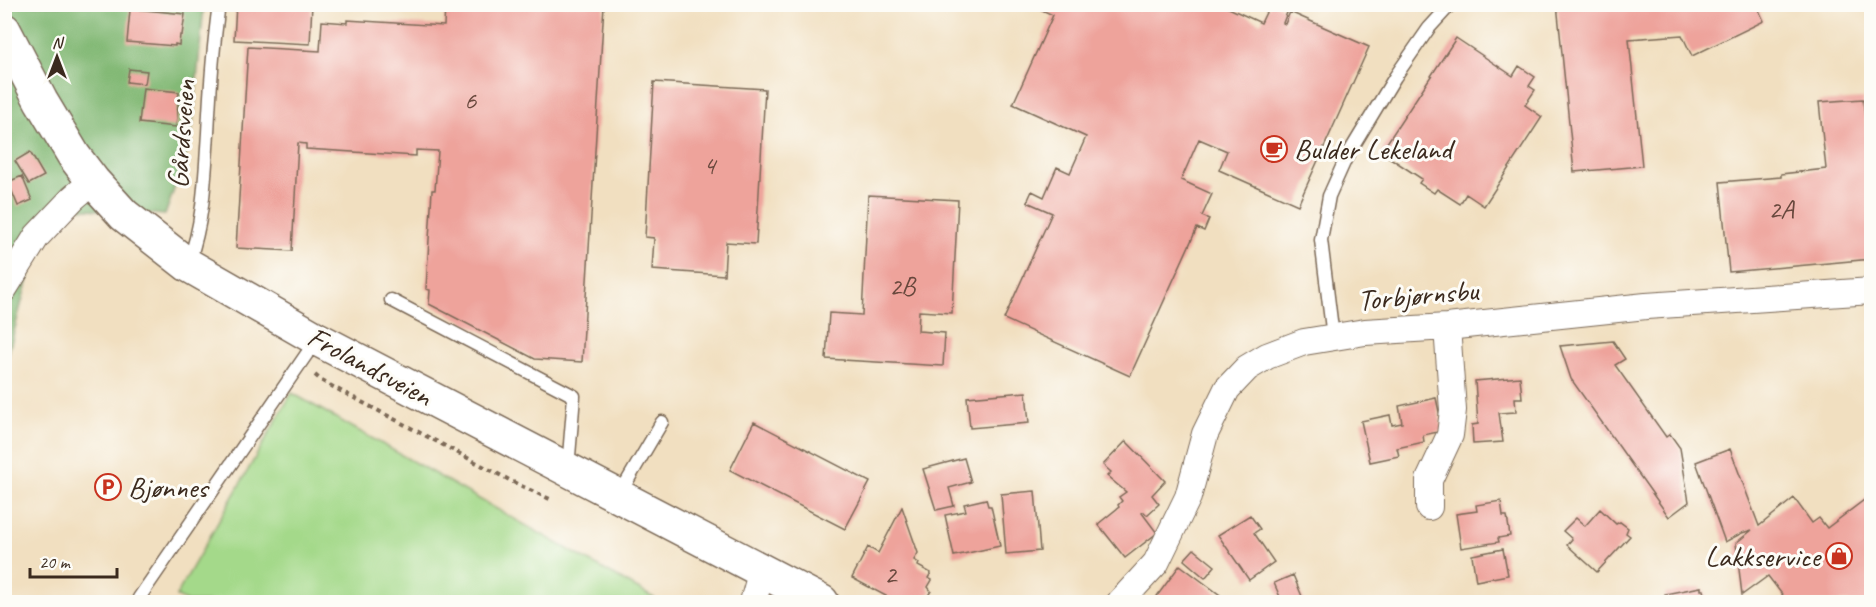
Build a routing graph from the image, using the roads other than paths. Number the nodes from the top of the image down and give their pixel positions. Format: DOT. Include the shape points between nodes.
graph roads {
  1 [pos="219,4"];
  2 [pos="1451,4"];
  3 [pos="4,30"];
  4 [pos="93,181"];
  5 [pos="188,265"];
  6 [pos="4,289"];
  7 [pos="1872,291"];
  8 [pos="391,300"];
  9 [pos="1447,327"];
  10 [pos="1333,337"];
  11 [pos="317,339"];
  12 [pos="662,422"];
  13 [pos="567,469"];
  14 [pos="619,496"];
  15 [pos="1429,507"];
  16 [pos="762,570"];
  17 [pos="139,598"];
  18 [pos="753,603"];
  19 [pos="822,603"];
  20 [pos="1120,603"];
  1 -- 5 [label="lane, Gårdsveien" via="212,54 204,194"];
  2 -- 10 [label="lane" via="1395,77 1346,158 1329,196 1321,240"];
  3 -- 4 [label="main road, Frolandsveien" via="41,101"];
  4 -- 5 [label="main road, Frolandsveien" via="124,214"];
  4 -- 6 [label="street" via="37,236"];
  5 -- 11 [label="main road, Frolandsveien"];
  7 -- 9 [label="street, Torbjørnsbu" via="1646,306"];
  8 -- 13 [label="lane" via="574,396"];
  9 -- 10 [label="street, Torbjørnsbu"];
  9 -- 15 [label="street" via="1453,410 1450,435 1429,480"];
  10 -- 20 [label="street, Torbjørnsbu" via="1304,342 1267,356 1247,368 1227,389 1205,434 1188,497 1156,563"];
  11 -- 13 [label="main road, Frolandsveien"];
  11 -- 17 [label="lane"];
  12 -- 14 [label="lane"];
  13 -- 14 [label="main road, Frolandsveien"];
  14 -- 16 [label="main road, Frolandsveien"];
  16 -- 18 [label="street"];
  16 -- 19 [label="main road, Frolandsveien"];
}
